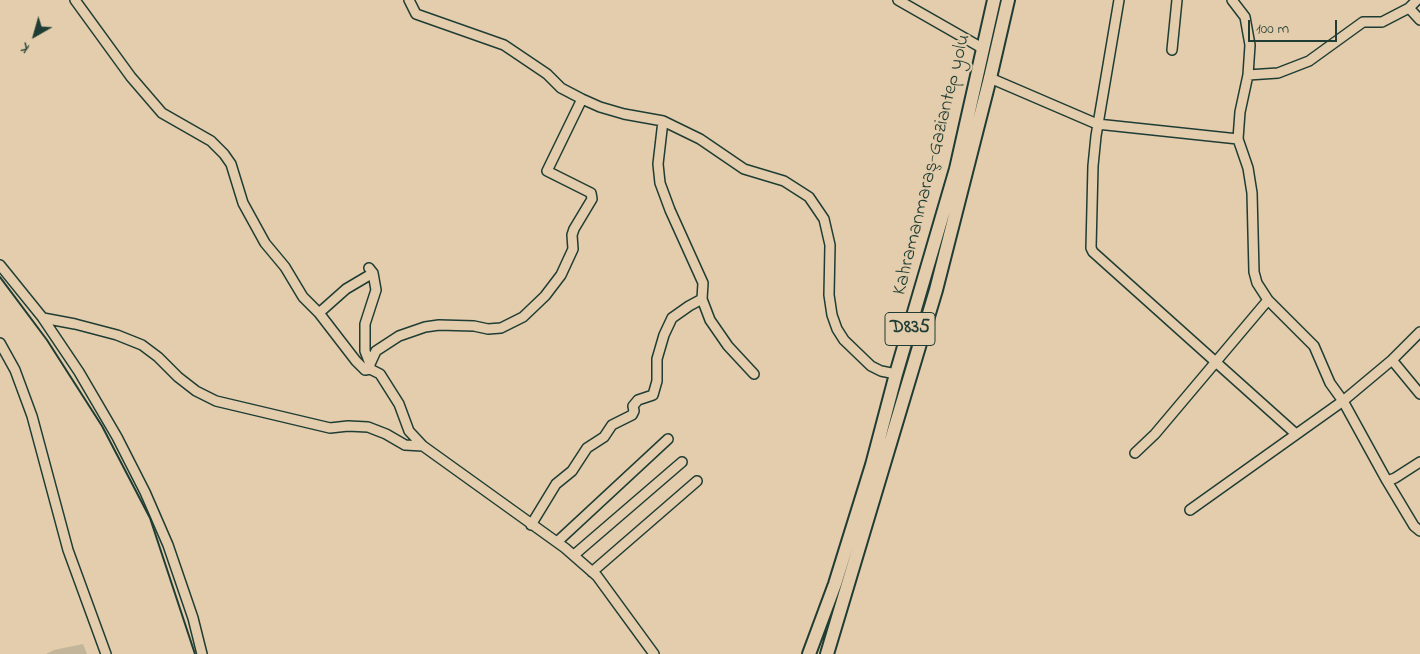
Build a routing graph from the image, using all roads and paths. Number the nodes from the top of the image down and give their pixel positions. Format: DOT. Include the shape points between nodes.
graph roads {
  1 [pos="75,0"];
  2 [pos="408,0"];
  3 [pos="898,0"];
  4 [pos="994,0"];
  5 [pos="1008,0"];
  6 [pos="1119,0"];
  7 [pos="1178,0"];
  8 [pos="1232,0"];
  9 [pos="1417,0"];
  10 [pos="1409,8"];
  11 [pos="1420,20"];
  12 [pos="982,48"];
  13 [pos="1172,50"];
  14 [pos="1248,75"];
  15 [pos="990,78"];
  16 [pos="582,99"];
  17 [pos="663,121"];
  18 [pos="1097,124"];
  19 [pos="1238,139"];
  20 [pos="0,265"];
  21 [pos="702,299"];
  22 [pos="1268,300"];
  23 [pos="319,313"];
  24 [pos="43,318"];
  25 [pos="1420,332"];
  26 [pos="0,344"];
  27 [pos="1392,360"];
  28 [pos="1215,362"];
  29 [pos="370,366"];
  30 [pos="754,374"];
  31 [pos="896,374"];
  32 [pos="1420,394"];
  33 [pos="1343,401"];
  34 [pos="1296,434"];
  35 [pos="668,439"];
  36 [pos="423,446"];
  37 [pos="1135,453"];
  38 [pos="682,462"];
  39 [pos="1420,462"];
  40 [pos="696,481"];
  41 [pos="1387,481"];
  42 [pos="1190,510"];
  43 [pos="531,524"];
  44 [pos="1420,531"];
  45 [pos="556,542"];
  46 [pos="574,555"];
  47 [pos="592,572"];
  48 [pos="106,654"];
  49 [pos="202,654"];
  50 [pos="654,654"];
  51 [pos="809,654"];
  52 [pos="827,654"];
  1 -- 23 [label="street" via="162,114 211,140 224,154 231,164 252,222 303,297"];
  2 -- 16 [label="street" via="416,14 504,44 547,74 561,88"];
  3 -- 12 [label="street"];
  4 -- 12 [label="highway, Kahramanmaraş-Gaziantep yolu / D835"];
  5 -- 15 [label="highway, Kahramanmaraş-Gaziantep yolu / D835"];
  6 -- 18 [label="street"];
  7 -- 13 [label="street"];
  8 -- 14 [label="street" via="1245,17 1250,46"];
  9 -- 10 [label="street"];
  10 -- 11 [label="street"];
  10 -- 14 [label="street" via="1382,22 1363,22 1309,61 1278,73"];
  12 -- 31 [label="highway, Kahramanmaraş-Gaziantep yolu / D835" via="956,169"];
  14 -- 19 [label="street"];
  15 -- 18 [label="street"];
  15 -- 52 [label="highway, Kahramanmaraş-Gaziantep yolu / D835" via="936,290"];
  16 -- 17 [label="street" via="624,114"];
  16 -- 29 [label="street" via="547,171 591,193 592,198 574,229 573,249 561,275 545,296 523,317 501,328 439,325 399,336 376,351"];
  17 -- 21 [label="street" via="658,164 660,183 703,284"];
  17 -- 31 [label="street" via="700,139 744,170 784,181 809,197 824,220 830,245 829,296 838,329 844,340 871,366"];
  18 -- 19 [label="street"];
  18 -- 28 [label="street" via="1091,248"];
  19 -- 22 [label="street" via="1252,193 1254,272"];
  20 -- 24 [label="street"];
  21 -- 30 [label="street" via="710,320 728,346"];
  21 -- 43 [label="street" via="672,318 657,358 653,395 638,400 632,415 612,425 604,437 587,448 572,471 556,484"];
  22 -- 28 [label="street"];
  22 -- 33 [label="street" via="1314,346 1330,382"];
  23 -- 29 [label="street" via="356,361 365,370"];
  23 -- 29 [label="street" via="371,270 376,290 365,324 365,351"];
  24 -- 36 [label="street" via="117,335 142,345 196,391 216,401 330,428 368,427 405,445"];
  24 -- 49 [label="street" via="79,372 145,492 168,545"];
  25 -- 27 [label="street"];
  26 -- 48 [label="street" via="15,370 32,416 68,550"];
  27 -- 32 [label="street"];
  27 -- 33 [label="street"];
  28 -- 34 [label="street"];
  28 -- 37 [label="street"];
  29 -- 36 [label="street" via="386,383 399,404 409,431"];
  31 -- 51 [label="highway, Kahramanmaraş-Gaziantep yolu / D835" via="862,501"];
  33 -- 34 [label="street"];
  33 -- 41 [label="street"];
  34 -- 42 [label="street"];
  35 -- 45 [label="street"];
  36 -- 43 [label="street"];
  38 -- 46 [label="street"];
  39 -- 41 [label="street"];
  40 -- 47 [label="street"];
  41 -- 44 [label="street"];
  43 -- 45 [label="street"];
  45 -- 46 [label="street"];
  46 -- 47 [label="street"];
  47 -- 50 [label="street"];
}
